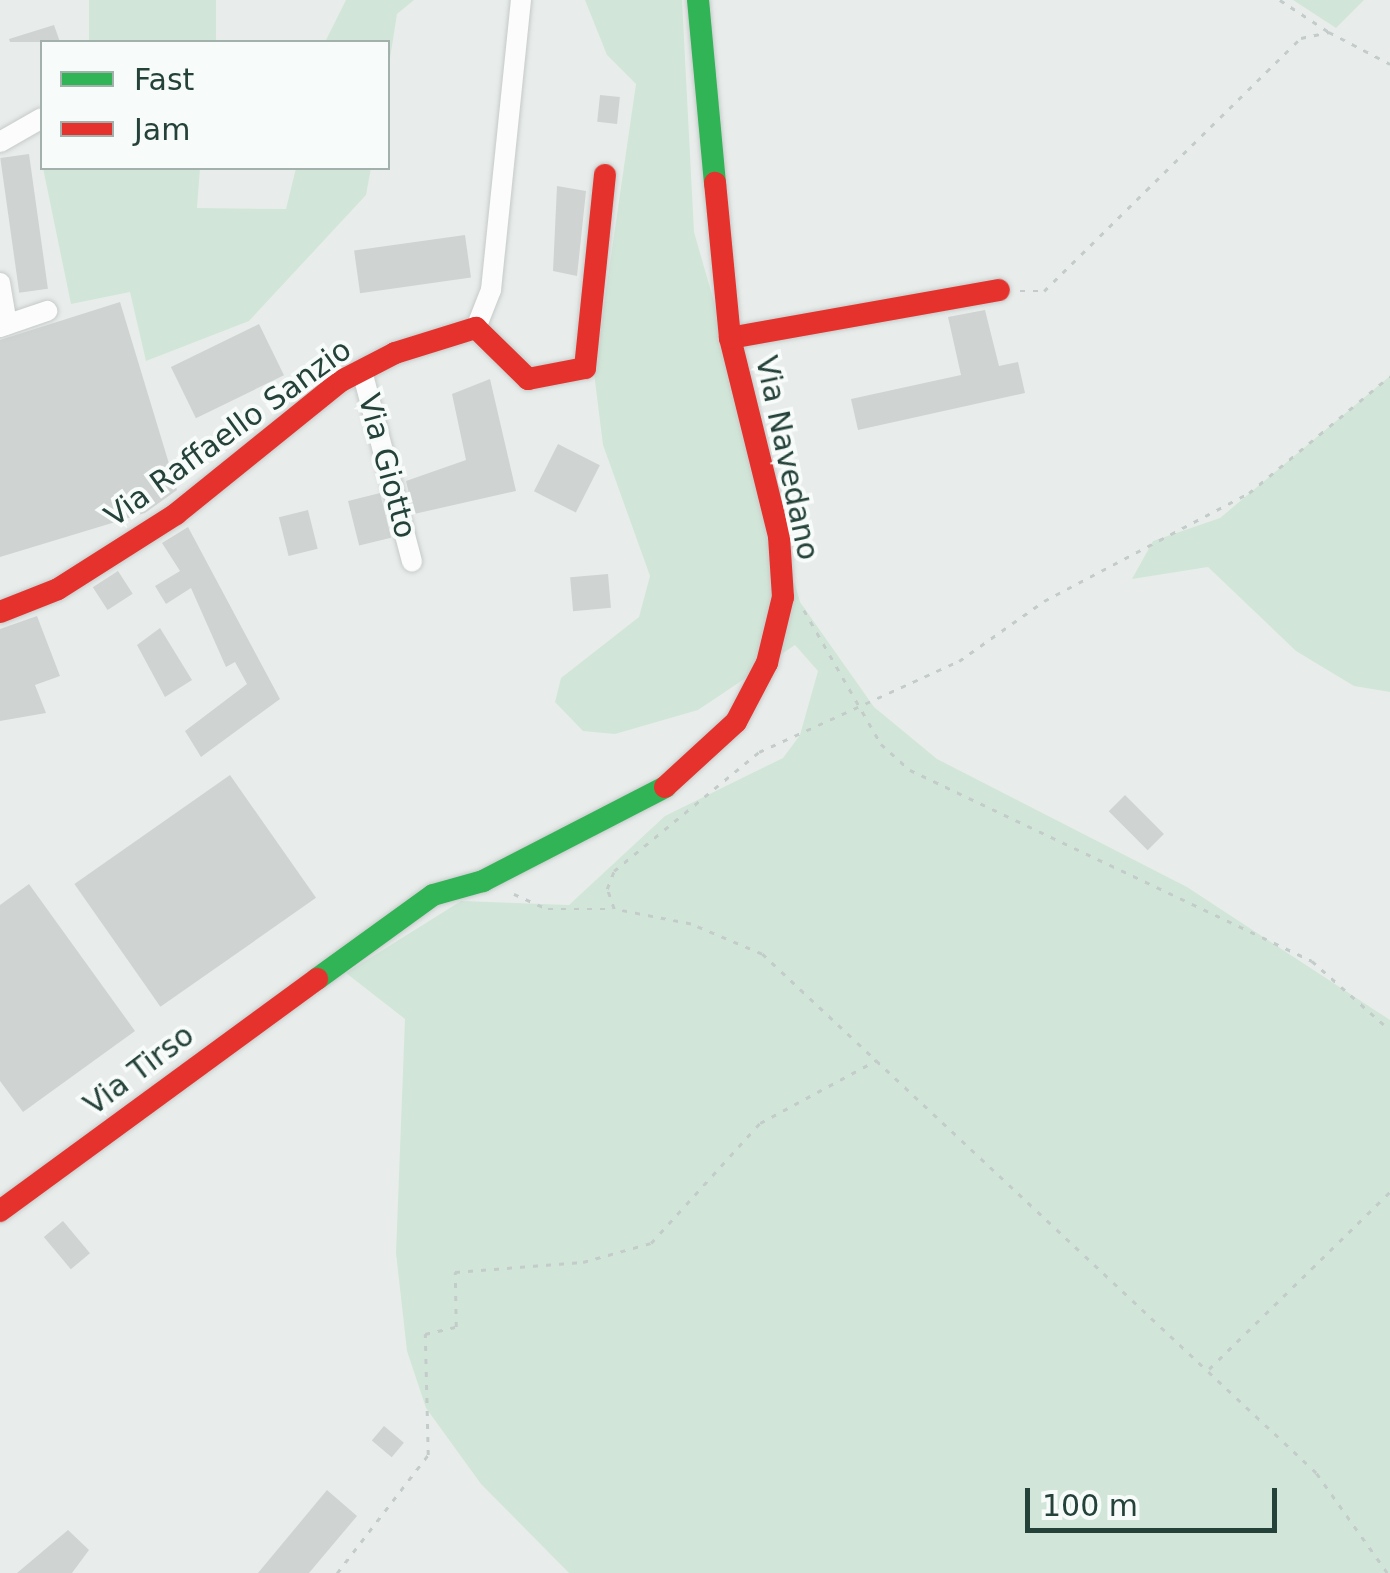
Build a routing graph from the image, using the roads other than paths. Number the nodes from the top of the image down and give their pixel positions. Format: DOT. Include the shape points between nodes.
graph roads {
  1 [pos="521,0"];
  2 [pos="698,0"];
  3 [pos="40,119"];
  4 [pos="0,142"];
  5 [pos="605,175"];
  6 [pos="0,283"];
  7 [pos="999,290"];
  8 [pos="47,310"];
  9 [pos="4,326"];
  10 [pos="476,328"];
  11 [pos="730,338"];
  12 [pos="362,370"];
  13 [pos="412,562"];
  14 [pos="0,612"];
  15 [pos="313,977"];
  16 [pos="0,1212"];
  1 -- 10 [label="street" via="492,290"];
  2 -- 11 [label="street, Via Navedano"];
  3 -- 4 [label="street"];
  5 -- 10 [label="street" via="584,368 528,379"];
  6 -- 9 [label="street"];
  7 -- 11 [label="street"];
  8 -- 9 [label="street"];
  10 -- 12 [label="street, Via Raffaello Sanzio"];
  11 -- 15 [label="street, Via Navedano" via="780,536 784,597 767,663 707,754 650,800 483,881 434,894"];
  12 -- 13 [label="street, Via Giotto"];
  12 -- 14 [label="street, Via Raffaello Sanzio" via="176,514 58,589"];
  15 -- 16 [label="street, Via Tirso"];
}
